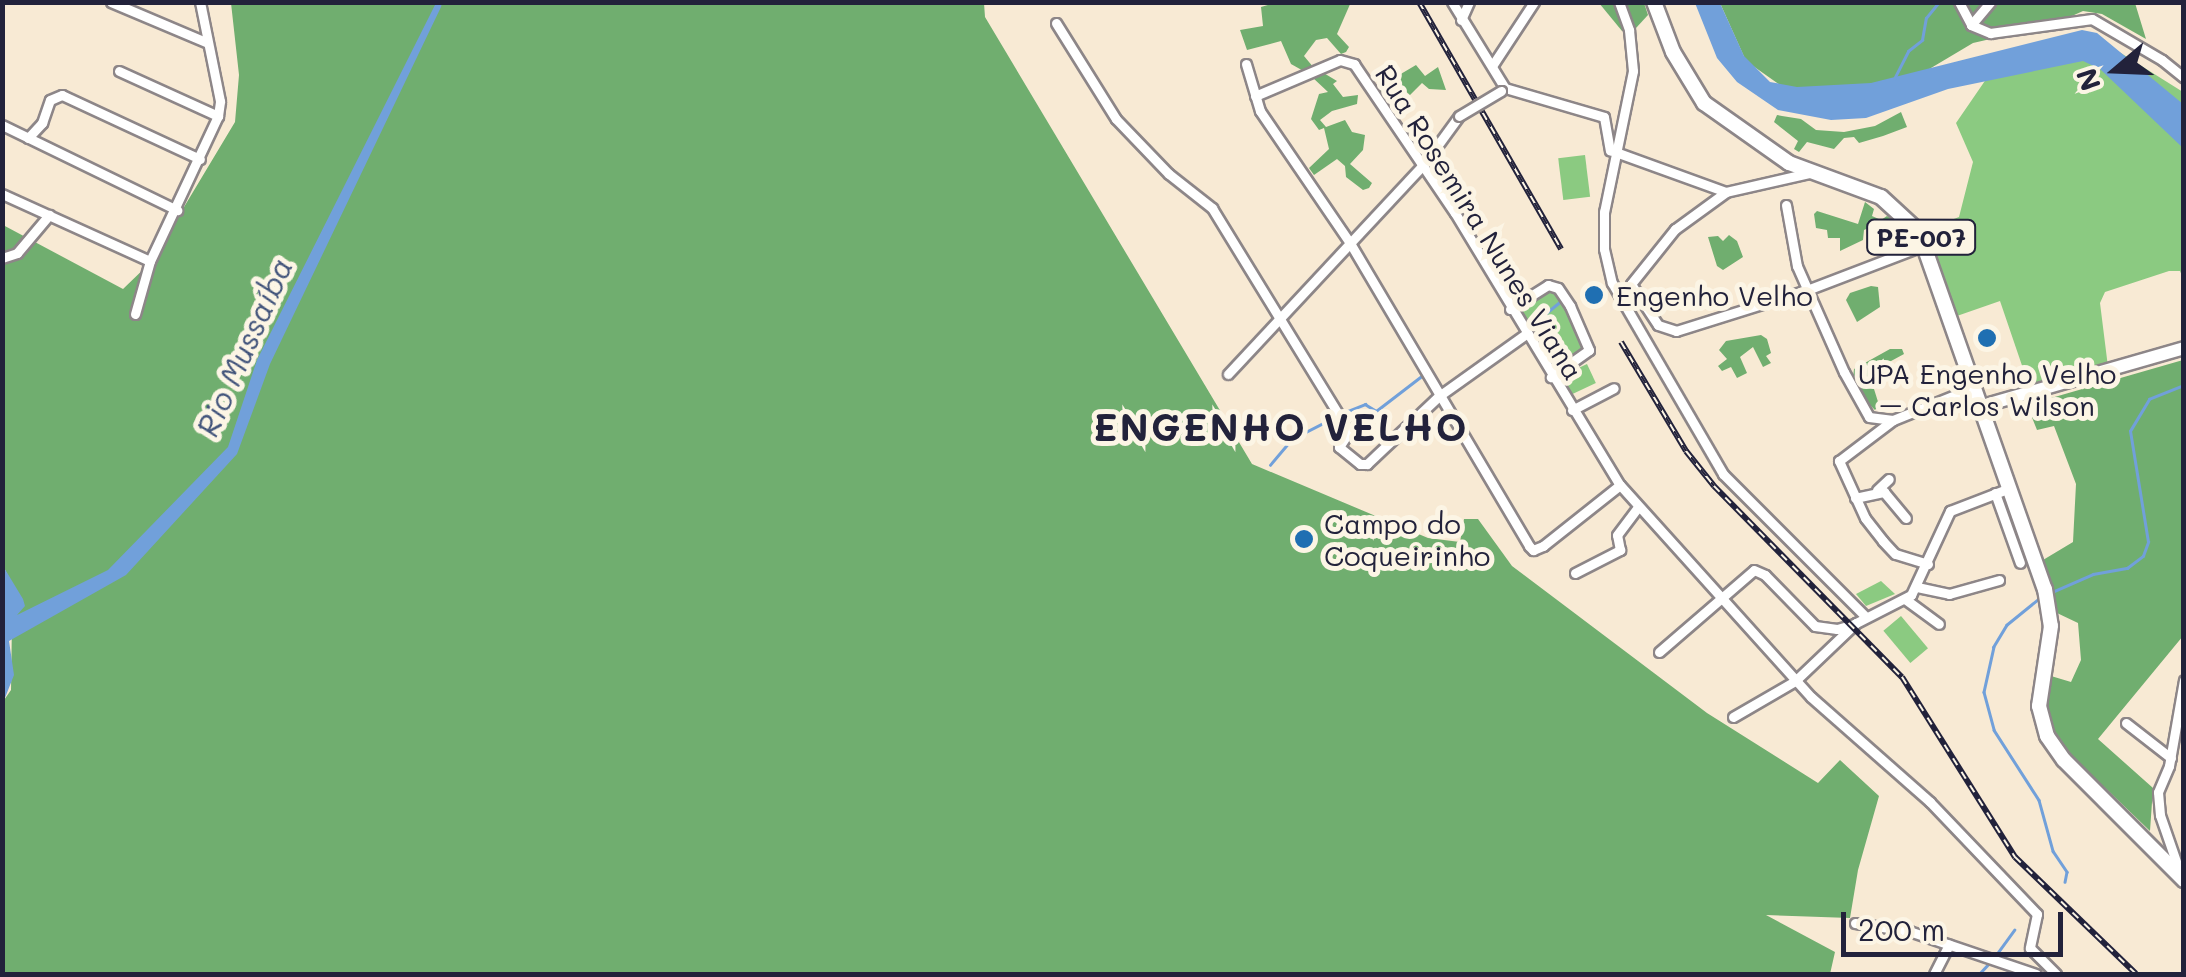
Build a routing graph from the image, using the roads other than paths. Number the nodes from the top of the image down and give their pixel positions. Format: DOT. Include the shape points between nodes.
graph roads {
  1 [pos="111,2"];
  2 [pos="200,2"];
  3 [pos="1452,2"];
  4 [pos="1468,2"];
  5 [pos="1534,2"];
  6 [pos="1620,2"];
  7 [pos="1654,2"];
  8 [pos="1960,2"];
  9 [pos="1990,2"];
  10 [pos="1461,20"];
  11 [pos="1056,23"];
  12 [pos="1971,24"];
  13 [pos="208,44"];
  14 [pos="1246,64"];
  15 [pos="1492,66"];
  16 [pos="120,71"];
  17 [pos="2184,78"];
  18 [pos="1503,90"];
  19 [pos="1255,96"];
  20 [pos="218,116"];
  21 [pos="2,125"];
  22 [pos="28,138"];
  23 [pos="1616,154"];
  24 [pos="200,158"];
  25 [pos="1424,164"];
  26 [pos="1809,173"];
  27 [pos="1726,192"];
  28 [pos="2,194"];
  29 [pos="1786,204"];
  30 [pos="177,210"];
  31 [pos="49,216"];
  32 [pos="1350,244"];
  33 [pos="1925,245"];
  34 [pos="2,258"];
  35 [pos="150,260"];
  36 [pos="1807,290"];
  37 [pos="1636,296"];
  38 [pos="1622,306"];
  39 [pos="1510,308"];
  40 [pos="135,314"];
  41 [pos="1282,319"];
  42 [pos="1526,334"];
  43 [pos="2184,348"];
  44 [pos="1228,374"];
  45 [pos="1551,377"];
  46 [pos="1614,388"];
  47 [pos="1974,388"];
  48 [pos="1439,396"];
  49 [pos="1982,406"];
  50 [pos="1572,410"];
  51 [pos="1893,420"];
  52 [pos="1889,479"];
  53 [pos="1620,484"];
  54 [pos="1877,490"];
  55 [pos="2003,491"];
  56 [pos="1855,498"];
  57 [pos="1638,507"];
  58 [pos="1906,518"];
  59 [pos="2020,563"];
  60 [pos="1928,564"];
  61 [pos="1575,572"];
  62 [pos="1999,580"];
  63 [pos="1917,587"];
  64 [pos="1905,599"];
  65 [pos="1722,601"];
  66 [pos="1861,620"];
  67 [pos="1939,624"];
  68 [pos="1659,652"];
  69 [pos="2184,680"];
  70 [pos="1795,681"];
  71 [pos="1734,717"];
  72 [pos="2126,723"];
  73 [pos="2171,758"];
  74 [pos="2182,878"];
  75 [pos="1855,923"];
  76 [pos="1950,945"];
  77 [pos="1934,974"];
  78 [pos="2036,974"];
  79 [pos="2056,974"];
  1 -- 13 [label="street"];
  2 -- 13 [label="street"];
  3 -- 10 [label="street"];
  4 -- 10 [label="street"];
  5 -- 15 [label="street"];
  6 -- 23 [label="street" via="1633,71"];
  7 -- 26 [label="main road, PE-007" via="1673,52 1704,103"];
  8 -- 12 [label="street"];
  9 -- 12 [label="street"];
  10 -- 15 [label="street"];
  11 -- 41 [label="street" via="1116,119 1169,174 1207,200"];
  12 -- 17 [label="street" via="1990,33 2092,19"];
  13 -- 20 [label="street"];
  14 -- 19 [label="street"];
  15 -- 18 [label="street"];
  16 -- 20 [label="street"];
  18 -- 23 [label="street" via="1607,119 1606,147"];
  18 -- 25 [label="street, bridge" via="1459,116"];
  19 -- 25 [label="street, Rua Rosemira Nunes Viana" via="1348,58"];
  19 -- 32 [label="street"];
  20 -- 24 [label="street"];
  21 -- 22 [label="street"];
  22 -- 24 [label="street" via="50,100 62,94"];
  22 -- 30 [label="street"];
  23 -- 27 [label="street"];
  23 -- 38 [label="street" via="1604,249"];
  24 -- 30 [label="street"];
  25 -- 32 [label="street"];
  25 -- 39 [label="street, Rua Rosemira Nunes Viana"];
  26 -- 27 [label="street"];
  26 -- 33 [label="main road, PE-007" via="1881,197 1910,220"];
  27 -- 37 [label="street" via="1675,229 1631,284"];
  28 -- 31 [label="street"];
  29 -- 36 [label="street"];
  30 -- 35 [label="street"];
  31 -- 34 [label="street" via="17,253"];
  31 -- 35 [label="street"];
  32 -- 41 [label="street"];
  32 -- 48 [label="street"];
  33 -- 36 [label="street"];
  33 -- 47 [label="main road, PE-007"];
  35 -- 40 [label="street"];
  36 -- 37 [label="street" via="1671,332"];
  36 -- 51 [label="street" via="1866,413"];
  37 -- 38 [label="street"];
  38 -- 66 [label="street" via="1722,474"];
  39 -- 42 [label="street, Rua Rosemira Nunes Viana"];
  39 -- 45 [label="street" via="1548,285 1570,306 1589,350"];
  41 -- 44 [label="street"];
  41 -- 48 [label="street" via="1349,434 1338,446 1364,466"];
  42 -- 45 [label="street, Rua Rosemira Nunes Viana"];
  42 -- 48 [label="street"];
  43 -- 49 [label="main road"];
  45 -- 50 [label="street, Rua Rosemira Nunes Viana"];
  46 -- 50 [label="street, Rua Rosemira Nunes Viana"];
  47 -- 49 [label="main road, PE-007"];
  47 -- 51 [label="street"];
  48 -- 53 [label="street" via="1533,550"];
  49 -- 55 [label="main road, PE-007"];
  50 -- 53 [label="street, Rua Rosemira Nunes Viana"];
  51 -- 56 [label="street" via="1839,461"];
  52 -- 54 [label="street"];
  53 -- 57 [label="street, Rua Rosemira Nunes Viana"];
  54 -- 56 [label="street"];
  54 -- 58 [label="street" via="1896,501"];
  55 -- 59 [label="street"];
  55 -- 60 [label="street" via="1946,514"];
  55 -- 74 [label="main road, PE-007" via="2049,608 2039,706 2047,736"];
  56 -- 60 [label="street" via="1888,548"];
  57 -- 61 [label="street" via="1619,532 1620,550"];
  57 -- 65 [label="street, Rua Rosemira Nunes Viana"];
  60 -- 63 [label="street"];
  62 -- 63 [label="street" via="1948,594"];
  63 -- 64 [label="street"];
  64 -- 66 [label="street"];
  64 -- 67 [label="street"];
  65 -- 66 [label="street" via="1757,570 1815,626 1837,629"];
  65 -- 68 [label="street"];
  65 -- 70 [label="street, Rua Rosemira Nunes Viana"];
  66 -- 70 [label="street"];
  69 -- 73 [label="street"];
  70 -- 71 [label="street"];
  70 -- 79 [label="street, Rua Rosemira Nunes Viana" via="1930,802 2039,920 2030,948"];
  72 -- 73 [label="street"];
  73 -- 74 [label="street" via="2158,805"];
  75 -- 76 [label="street"];
  76 -- 77 [label="street"];
  76 -- 78 [label="street"];
}
